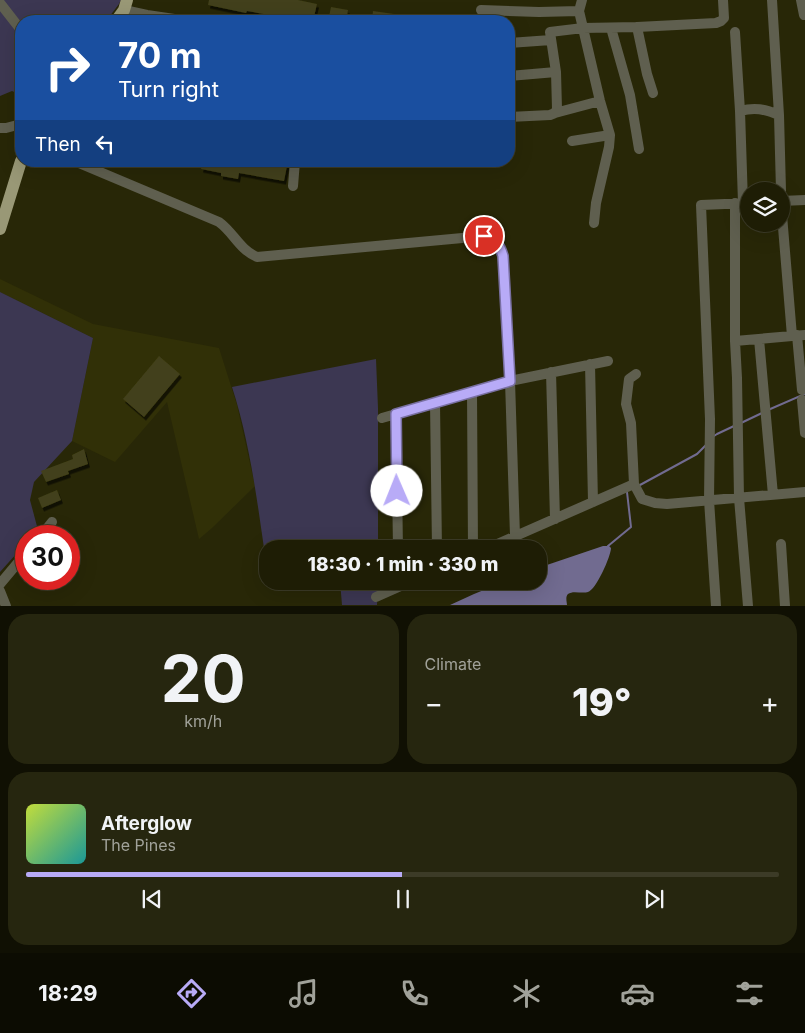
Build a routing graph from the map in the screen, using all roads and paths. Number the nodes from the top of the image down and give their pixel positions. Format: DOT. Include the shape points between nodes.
graph roads {
  1 [pos="582,0"];
  2 [pos="723,0"];
  3 [pos="772,0"];
  4 [pos="801,0"];
  5 [pos="0,3"];
  6 [pos="126,5"];
  7 [pos="481,10"];
  8 [pos="579,11"];
  9 [pos="804,14"];
  10 [pos="142,15"];
  11 [pos="15,22"];
  12 [pos="583,28"];
  13 [pos="611,28"];
  14 [pos="637,28"];
  15 [pos="736,32"];
  16 [pos="551,40"];
  17 [pos="515,43"];
  18 [pos="556,72"];
  19 [pos="515,75"];
  20 [pos="653,93"];
  21 [pos="600,101"];
  22 [pos="740,111"];
  23 [pos="555,113"];
  24 [pos="779,115"];
  25 [pos="515,117"];
  26 [pos="15,126"];
  27 [pos="0,128"];
  28 [pos="610,135"];
  29 [pos="572,141"];
  30 [pos="639,149"];
  31 [pos="20,167"];
  32 [pos="88,167"];
  33 [pos="295,167"];
  34 [pos="742,182"];
  35 [pos="781,182"];
  36 [pos="293,186"];
  37 [pos="805,200"];
  38 [pos="790,201"];
  39 [pos="740,203"];
  40 [pos="594,223"];
  41 [pos="0,229"];
  42 [pos="741,232"];
  43 [pos="785,232"];
  44 [pos="798,335"];
  45 [pos="760,339"];
  46 [pos="736,341"];
  47 [pos="608,361"];
  48 [pos="590,364"];
  49 [pos="551,372"];
  50 [pos="636,374"];
  51 [pos="510,381"];
  52 [pos="472,392"];
  53 [pos="435,403"];
  54 [pos="396,414"];
  55 [pos="382,418"];
  56 [pos="805,433"];
  57 [pos="634,484"];
  58 [pos="805,492"];
  59 [pos="773,495"];
  60 [pos="738,498"];
  61 [pos="709,500"];
  62 [pos="593,502"];
  63 [pos="555,519"];
  64 [pos="52,522"];
  65 [pos="50,525"];
  66 [pos="515,536"];
  67 [pos="398,540"];
  68 [pos="437,540"];
  69 [pos="473,540"];
  70 [pos="506,540"];
  71 [pos="781,544"];
  72 [pos="15,566"];
  73 [pos="0,584"];
  74 [pos="388,590"];
  75 [pos="0,591"];
  76 [pos="376,597"];
  77 [pos="6,606"];
  78 [pos="716,606"];
  79 [pos="748,606"];
  80 [pos="785,606"];
  1 -- 8 [label="street"];
  2 -- 14 [label="street" via="724,18 716,23"];
  3 -- 24 [label="street"];
  4 -- 9 [label="street"];
  5 -- 11 [label="street"];
  6 -- 10 [label="street"];
  7 -- 8 [label="street"];
  8 -- 12 [label="street"];
  12 -- 13 [label="street"];
  12 -- 16 [label="street" via="550,32"];
  12 -- 21 [label="street"];
  13 -- 14 [label="street"];
  13 -- 30 [label="street" via="630,95"];
  14 -- 20 [label="street"];
  15 -- 22 [label="street"];
  16 -- 17 [label="street"];
  16 -- 18 [label="street"];
  18 -- 19 [label="street"];
  18 -- 23 [label="street"];
  21 -- 23 [label="street"];
  21 -- 28 [label="street"];
  22 -- 24 [label="street" via="750,108"];
  22 -- 34 [label="street"];
  23 -- 25 [label="street"];
  24 -- 35 [label="street"];
  26 -- 27 [label="street"];
  28 -- 29 [label="street"];
  28 -- 40 [label="street"];
  31 -- 41 [label="main road"];
  32 -- 51 [label="street" via="218,222 230,231 242,248 258,257 484,236 494,240 503,256"];
  33 -- 36 [label="street"];
  37 -- 38 [label="street"];
  39 -- 61 [label="street" via="701,205 710,419"];
  42 -- 46 [label="street"];
  43 -- 44 [label="street"];
  44 -- 45 [label="street"];
  44 -- 56 [label="street"];
  45 -- 46 [label="street"];
  45 -- 59 [label="street"];
  46 -- 60 [label="street"];
  47 -- 48 [label="street"];
  48 -- 49 [label="street"];
  48 -- 62 [label="street"];
  49 -- 51 [label="street"];
  49 -- 63 [label="street"];
  50 -- 57 [label="street" via="629,379 626,404 631,423"];
  51 -- 52 [label="street"];
  51 -- 66 [label="street"];
  52 -- 53 [label="street"];
  52 -- 69 [label="street"];
  53 -- 54 [label="street"];
  53 -- 68 [label="street"];
  54 -- 55 [label="street"];
  54 -- 67 [label="street"];
  57 -- 61 [label="street" via="642,499 655,503"];
  57 -- 62 [label="street"];
  58 -- 59 [label="street"];
  59 -- 60 [label="street"];
  60 -- 61 [label="street"];
  60 -- 79 [label="street"];
  61 -- 78 [label="street"];
  62 -- 63 [label="street"];
  63 -- 66 [label="street"];
  64 -- 65 [label="street"];
  66 -- 70 [label="street"];
  71 -- 80 [label="street"];
  72 -- 73 [label="street"];
  74 -- 76 [label="street"];
  75 -- 77 [label="street"];
}
